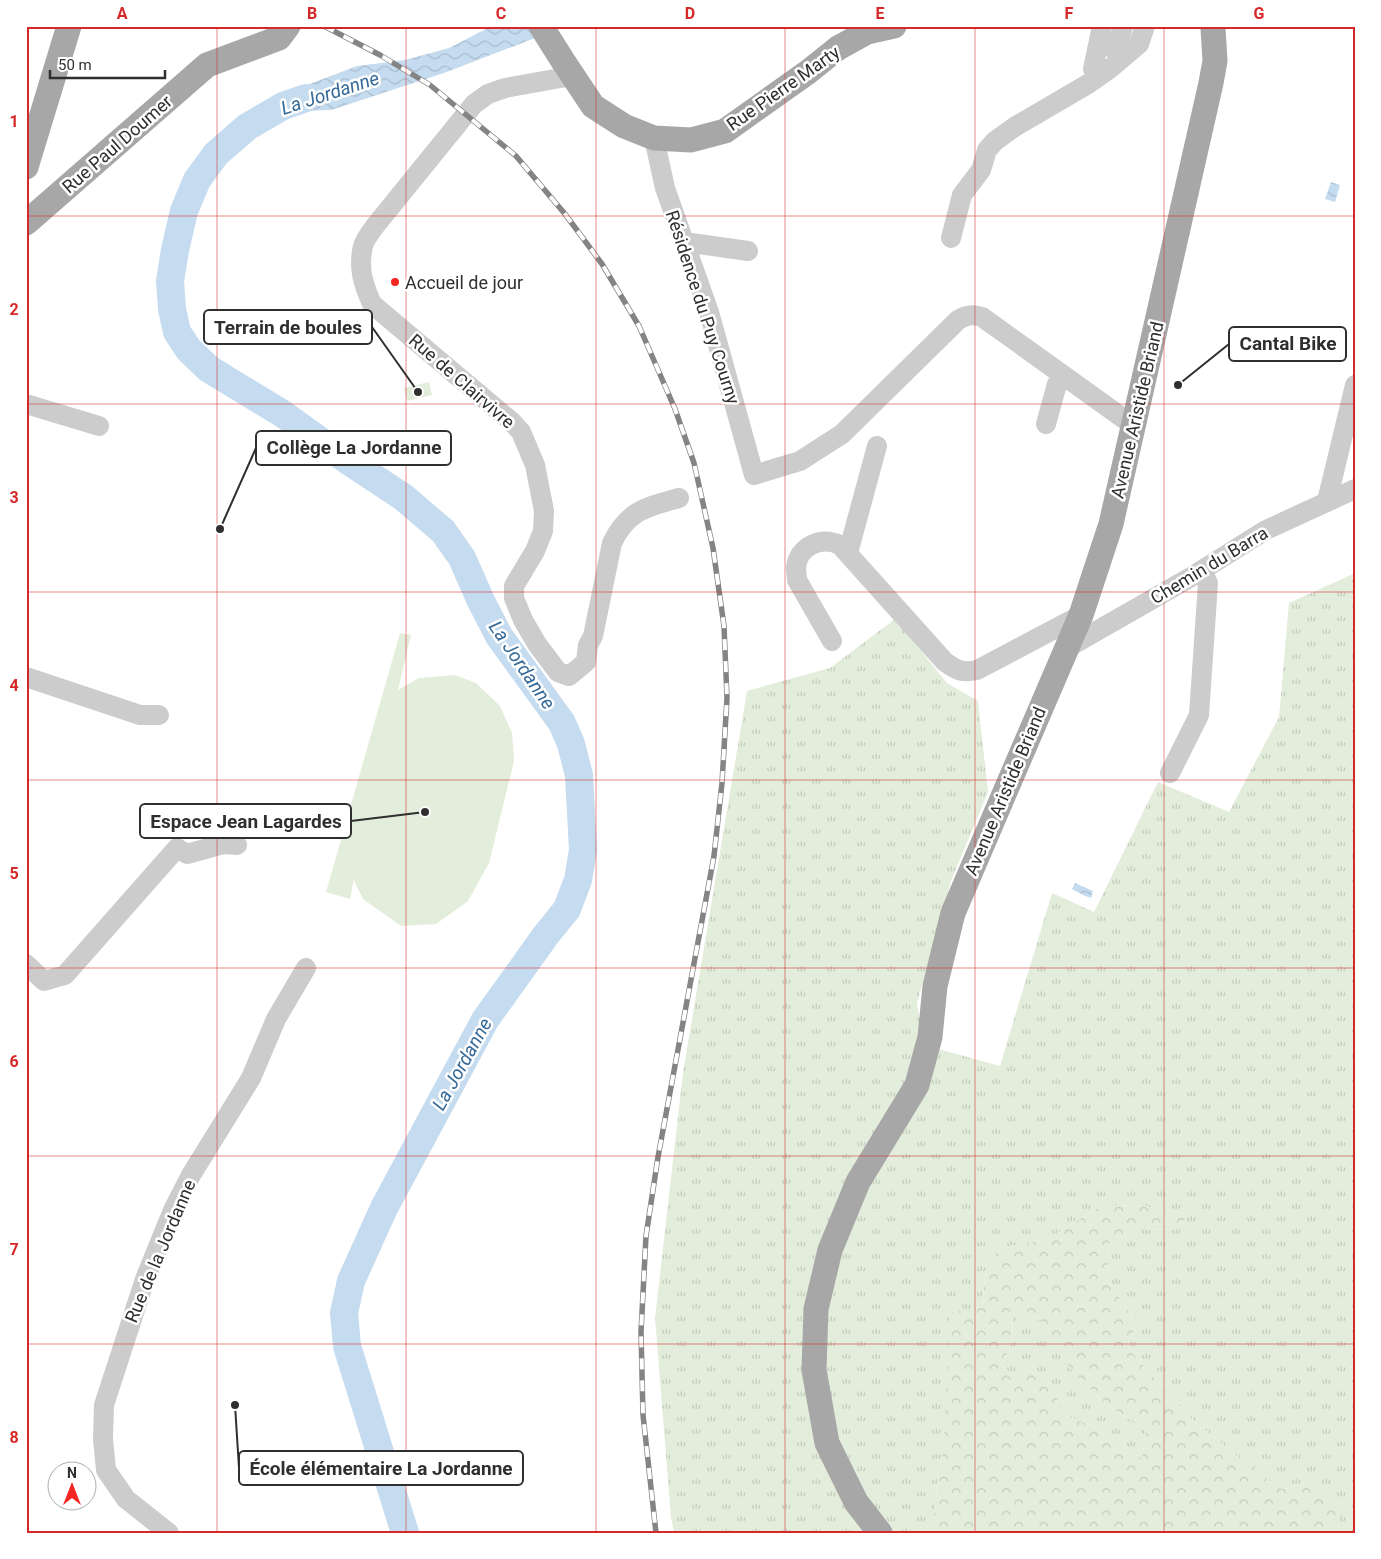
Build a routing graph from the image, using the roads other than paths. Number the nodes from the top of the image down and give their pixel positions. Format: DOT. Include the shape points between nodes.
graph roads {
  1 [pos="69,26"];
  2 [pos="288,26"];
  3 [pos="541,26"];
  4 [pos="894,26"];
  5 [pos="1102,26"];
  6 [pos="1123,26"];
  7 [pos="1145,26"];
  8 [pos="1210,27"];
  9 [pos="1127,55"];
  10 [pos="572,76"];
  11 [pos="1098,77"];
  12 [pos="654,138"];
  13 [pos="26,167"];
  14 [pos="26,223"];
  15 [pos="951,238"];
  16 [pos="684,242"];
  17 [pos="748,251"];
  18 [pos="1063,376"];
  19 [pos="1355,386"];
  20 [pos="26,404"];
  21 [pos="1046,424"];
  22 [pos="99,426"];
  23 [pos="1134,426"];
  24 [pos="877,446"];
  25 [pos="1355,489"];
  26 [pos="679,498"];
  27 [pos="1327,501"];
  28 [pos="848,553"];
  29 [pos="1202,571"];
  30 [pos="1081,615"];
  31 [pos="832,641"];
  32 [pos="1067,648"];
  33 [pos="26,677"];
  34 [pos="159,715"];
  35 [pos="1170,772"];
  36 [pos="237,845"];
  37 [pos="26,964"];
  38 [pos="306,968"];
  39 [pos="169,1533"];
  40 [pos="880,1533"];
  1 -- 13 [label="main road"];
  2 -- 14 [label="main road, Rue Paul Doumer" via="278,38 207,65"];
  3 -- 10 [label="main road, Rue Pierre Marty"];
  4 -- 12 [label="main road, Rue Pierre Marty" via="867,32 838,48 725,130 691,140"];
  5 -- 11 [label="street" via="1092,69"];
  6 -- 9 [label="street" via="1116,53"];
  7 -- 9 [label="street" via="1139,44"];
  8 -- 23 [label="main road, Avenue Aristide Briand" via="1215,61 1211,84"];
  9 -- 11 [label="street"];
  10 -- 12 [label="main road, Rue Pierre Marty" via="593,106 624,126"];
  10 -- 26 [label="street, Rue de Clairvivre" via="505,88 474,104 375,226 364,245 363,284 372,304 521,432 535,465 544,511 544,531 514,586 514,598 537,644 558,672 570,676 586,662 612,543 618,530 644,508"];
  11 -- 15 [label="street" via="1016,126 986,150 980,170 962,196"];
  12 -- 16 [label="street, Résidence du Puy Courny" via="665,188"];
  16 -- 17 [label="street"];
  16 -- 18 [label="street, Résidence du Puy Courny" via="709,312 754,475 800,461 842,434 958,320 966,316 982,317"];
  18 -- 21 [label="street" via="1057,384"];
  18 -- 23 [label="street"];
  19 -- 27 [label="street"];
  20 -- 22 [label="street"];
  23 -- 30 [label="main road, Avenue Aristide Briand" via="1111,524"];
  24 -- 28 [label="street"];
  25 -- 27 [label="street, Chemin du Barra"];
  27 -- 29 [label="street, Chemin du Barra" via="1266,530"];
  28 -- 30 [label="street" via="945,662 957,670 978,670"];
  28 -- 31 [label="street" via="833,542 812,544 803,550 796,569 797,580"];
  29 -- 32 [label="street, Chemin du Barra"];
  29 -- 35 [label="street" via="1208,583 1199,715"];
  30 -- 32 [label="main road, Avenue Aristide Briand"];
  32 -- 40 [label="main road, Avenue Aristide Briand" via="953,914 935,986 930,1037 917,1085 858,1182 830,1250 816,1310 814,1370 827,1443 856,1502"];
  33 -- 34 [label="street" via="140,715"];
  36 -- 37 [label="street" via="223,844 187,854 177,848 65,975 44,981"];
  38 -- 39 [label="street, Rue de la Jordanne" via="276,1019 251,1078 173,1210 142,1289 104,1405 106,1470 126,1499"];
}
